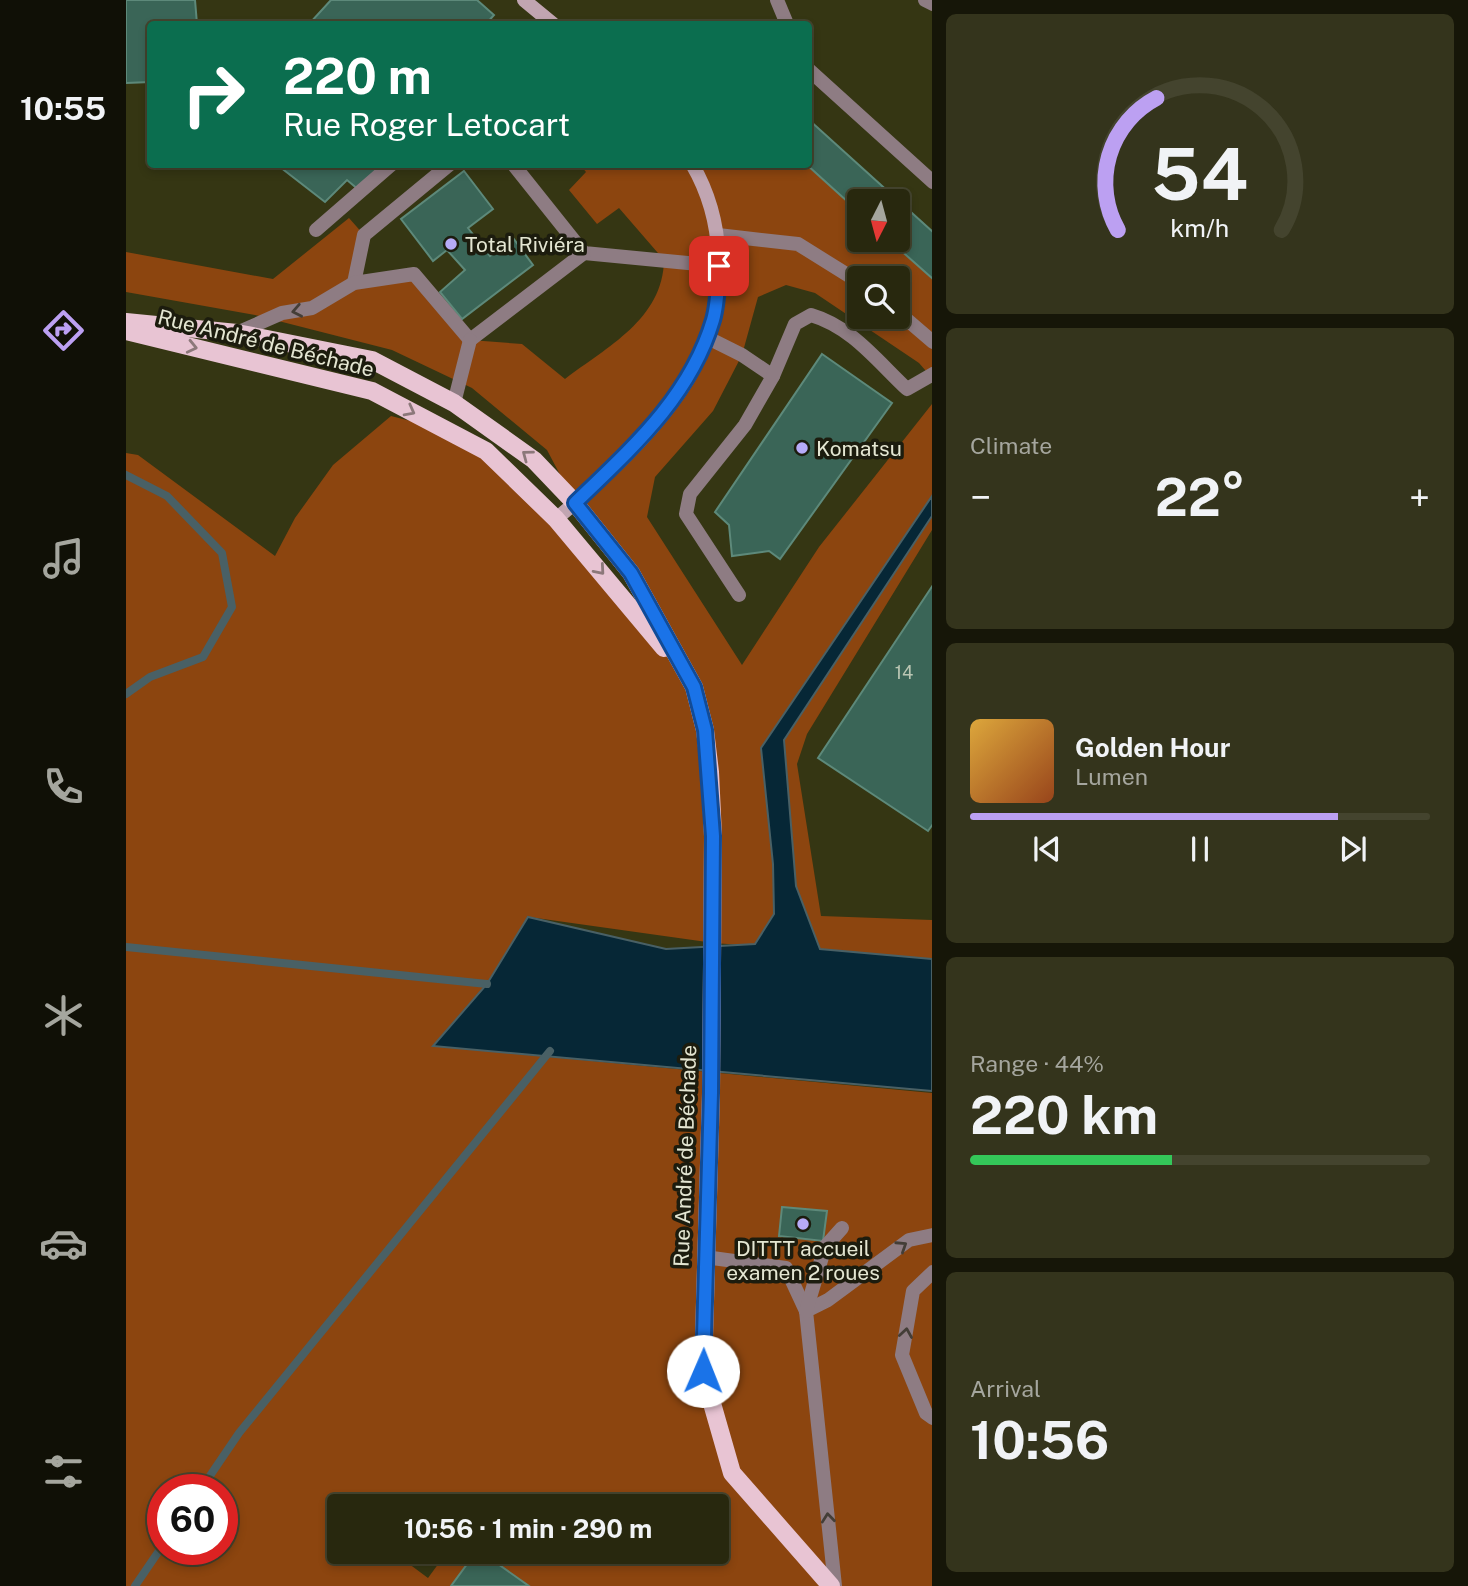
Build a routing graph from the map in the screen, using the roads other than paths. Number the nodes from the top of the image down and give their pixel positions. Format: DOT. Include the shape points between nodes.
graph roads {
  1 [pos="524,0"];
  2 [pos="777,0"];
  3 [pos="549,21"];
  4 [pos="786,21"];
  5 [pos="812,73"];
  6 [pos="387,168"];
  7 [pos="445,168"];
  8 [pos="516,168"];
  9 [pos="693,168"];
  10 [pos="932,181"];
  11 [pos="316,230"];
  12 [pos="718,235"];
  13 [pos="584,253"];
  14 [pos="719,266"];
  15 [pos="847,275"];
  16 [pos="354,283"];
  17 [pos="126,322"];
  18 [pos="910,322"];
  19 [pos="126,331"];
  20 [pos="237,333"];
  21 [pos="706,337"];
  22 [pos="470,340"];
  23 [pos="932,341"];
  24 [pos="932,375"];
  25 [pos="774,376"];
  26 [pos="454,403"];
  27 [pos="575,503"];
  28 [pos="555,519"];
  29 [pos="739,596"];
  30 [pos="694,687"];
  31 [pos="842,1228"];
  32 [pos="932,1235"];
  33 [pos="705,1257"];
  34 [pos="932,1273"];
  35 [pos="806,1311"];
  36 [pos="932,1417"];
  37 [pos="833,1586"];
  1 -- 3 [label="street"];
  2 -- 4 [label="street"];
  5 -- 10 [label="street"];
  6 -- 11 [label="street"];
  7 -- 16 [label="street" via="364,234"];
  8 -- 13 [label="street"];
  9 -- 12 [label="street"];
  12 -- 14 [label="street"];
  12 -- 15 [label="street" via="798,244"];
  13 -- 14 [label="street"];
  13 -- 22 [label="street"];
  14 -- 21 [label="street" via="714,318"];
  16 -- 20 [label="street, one-way" via="312,308 282,313"];
  16 -- 22 [label="street" via="414,274"];
  17 -- 20 [label="main road, Rue André de Béchade"];
  18 -- 23 [label="street"];
  19 -- 28 [label="main road, Rue André de Béchade, one-way" via="372,391 486,451"];
  20 -- 26 [label="main road, Rue André de Béchade" via="372,360"];
  21 -- 25 [label="street"];
  21 -- 27 [label="street" via="681,391 648,433"];
  22 -- 26 [label="street"];
  24 -- 25 [label="street" via="907,389 857,340 832,321 811,315 795,324"];
  25 -- 29 [label="street" via="746,425 690,494 686,514"];
  27 -- 26 [label="main road, Rue André de Béchade, one-way" via="534,460"];
  27 -- 28 [label="street"];
  27 -- 30 [label="main road, Rue André de Béchade" via="631,573"];
  28 -- 30 [label="main road, Rue André de Béchade, one-way"];
  30 -- 33 [label="main road, Rue André de Béchade" via="710,772 711,1093"];
  31 -- 35 [label="street" via="825,1247"];
  35 -- 32 [label="street, one-way" via="909,1240"];
  33 -- 35 [label="street" via="786,1268"];
  33 -- 37 [label="main road, Rue André de Béchade" via="703,1371 732,1473"];
  36 -- 34 [label="street, one-way" via="926,1413 902,1355 913,1291"];
  37 -- 35 [label="street, one-way"];
}
